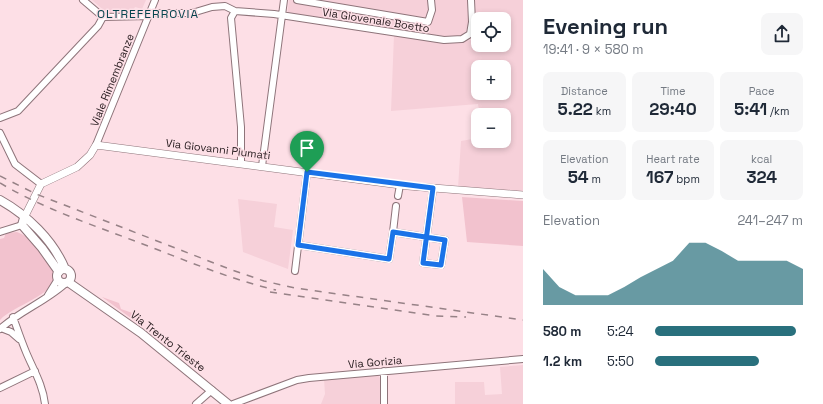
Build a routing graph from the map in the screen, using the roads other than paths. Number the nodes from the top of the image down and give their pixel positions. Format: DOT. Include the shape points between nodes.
graph roads {
  1 [pos="83,0"];
  2 [pos="155,0"];
  3 [pos="284,0"];
  4 [pos="297,0"];
  5 [pos="431,0"];
  6 [pos="470,0"];
  7 [pos="235,11"];
  8 [pos="149,14"];
  9 [pos="282,16"];
  10 [pos="103,17"];
  11 [pos="0,118"];
  12 [pos="0,133"];
  13 [pos="96,145"];
  14 [pos="241,163"];
  15 [pos="262,166"];
  16 [pos="307,172"];
  17 [pos="41,184"];
  18 [pos="400,185"];
  19 [pos="433,188"];
  20 [pos="523,195"];
  21 [pos="398,196"];
  22 [pos="0,200"];
  23 [pos="32,204"];
  24 [pos="396,206"];
  25 [pos="23,221"];
  26 [pos="34,226"];
  27 [pos="0,232"];
  28 [pos="393,232"];
  29 [pos="426,236"];
  30 [pos="298,245"];
  31 [pos="295,271"];
  32 [pos="61,273"];
  33 [pos="69,280"];
  34 [pos="46,298"];
  35 [pos="13,317"];
  36 [pos="0,328"];
  37 [pos="23,344"];
  38 [pos="523,359"];
  39 [pos="384,370"];
  40 [pos="35,371"];
  41 [pos="0,388"];
  42 [pos="212,390"];
  43 [pos="45,404"];
  44 [pos="196,404"];
  45 [pos="228,404"];
  46 [pos="233,404"];
  47 [pos="384,404"];
  1 -- 10 [label="street"];
  2 -- 8 [label="street, Viale Rimembranze"];
  3 -- 9 [label="street"];
  4 -- 5 [label="street" via="428,22 432,10"];
  6 -- 9 [label="street, Via Giovenale Boetto" via="471,32 462,39 431,39"];
  7 -- 8 [label="street, Via Giovenale Boetto" via="226,6 192,13"];
  7 -- 9 [label="street, Via Giovenale Boetto"];
  7 -- 14 [label="street" via="231,18 241,127"];
  8 -- 10 [label="street, Via Giovenale Boetto"];
  8 -- 13 [label="street, Viale Rimembranze"];
  9 -- 15 [label="street"];
  10 -- 11 [label="street" via="98,26 18,111"];
  12 -- 17 [label="street" via="16,164"];
  13 -- 14 [label="street, Via Giovanni Piumati"];
  13 -- 17 [label="street" via="77,167"];
  14 -- 15 [label="street, Via Giovanni Piumati"];
  15 -- 16 [label="street, Via Giovanni Piumati"];
  16 -- 18 [label="street, Via Giovanni Piumati"];
  16 -- 30 [label="street"];
  17 -- 23 [label="street"];
  18 -- 19 [label="street, Via Giovanni Piumati"];
  18 -- 21 [label="street"];
  19 -- 20 [label="street, Via Giovanni Piumati"];
  19 -- 29 [label="street"];
  22 -- 25 [label="main road" via="16,209"];
  23 -- 25 [label="street"];
  23 -- 26 [label="street" via="31,217"];
  24 -- 28 [label="street"];
  25 -- 26 [label="main road"];
  25 -- 27 [label="street"];
  25 -- 32 [label="main road"];
  26 -- 32 [label="main road" via="60,257"];
  28 -- 29 [label="street"];
  28 -- 30 [label="street" via="389,259"];
  29 -- 29 [label="street" via="423,263 441,265 445,240"];
  30 -- 31 [label="street"];
  32 -- 33 [label="main road" via="63,282"];
  32 -- 33 [label="main road, Via Trento Trieste" via="69,271"];
  32 -- 34 [label="street"];
  33 -- 34 [label="street" via="56,293"];
  33 -- 42 [label="main road, Via Trento Trieste"];
  34 -- 35 [label="street"];
  35 -- 36 [label="street"];
  35 -- 37 [label="street"];
  36 -- 37 [label="street" via="16,334"];
  37 -- 40 [label="street"];
  38 -- 39 [label="street, Via Gorizia"];
  39 -- 46 [label="street, Via Gorizia" via="297,380"];
  39 -- 47 [label="street"];
  40 -- 41 [label="street"];
  40 -- 43 [label="street"];
  42 -- 44 [label="street"];
  42 -- 45 [label="main road, Via Trento Trieste"];
}
